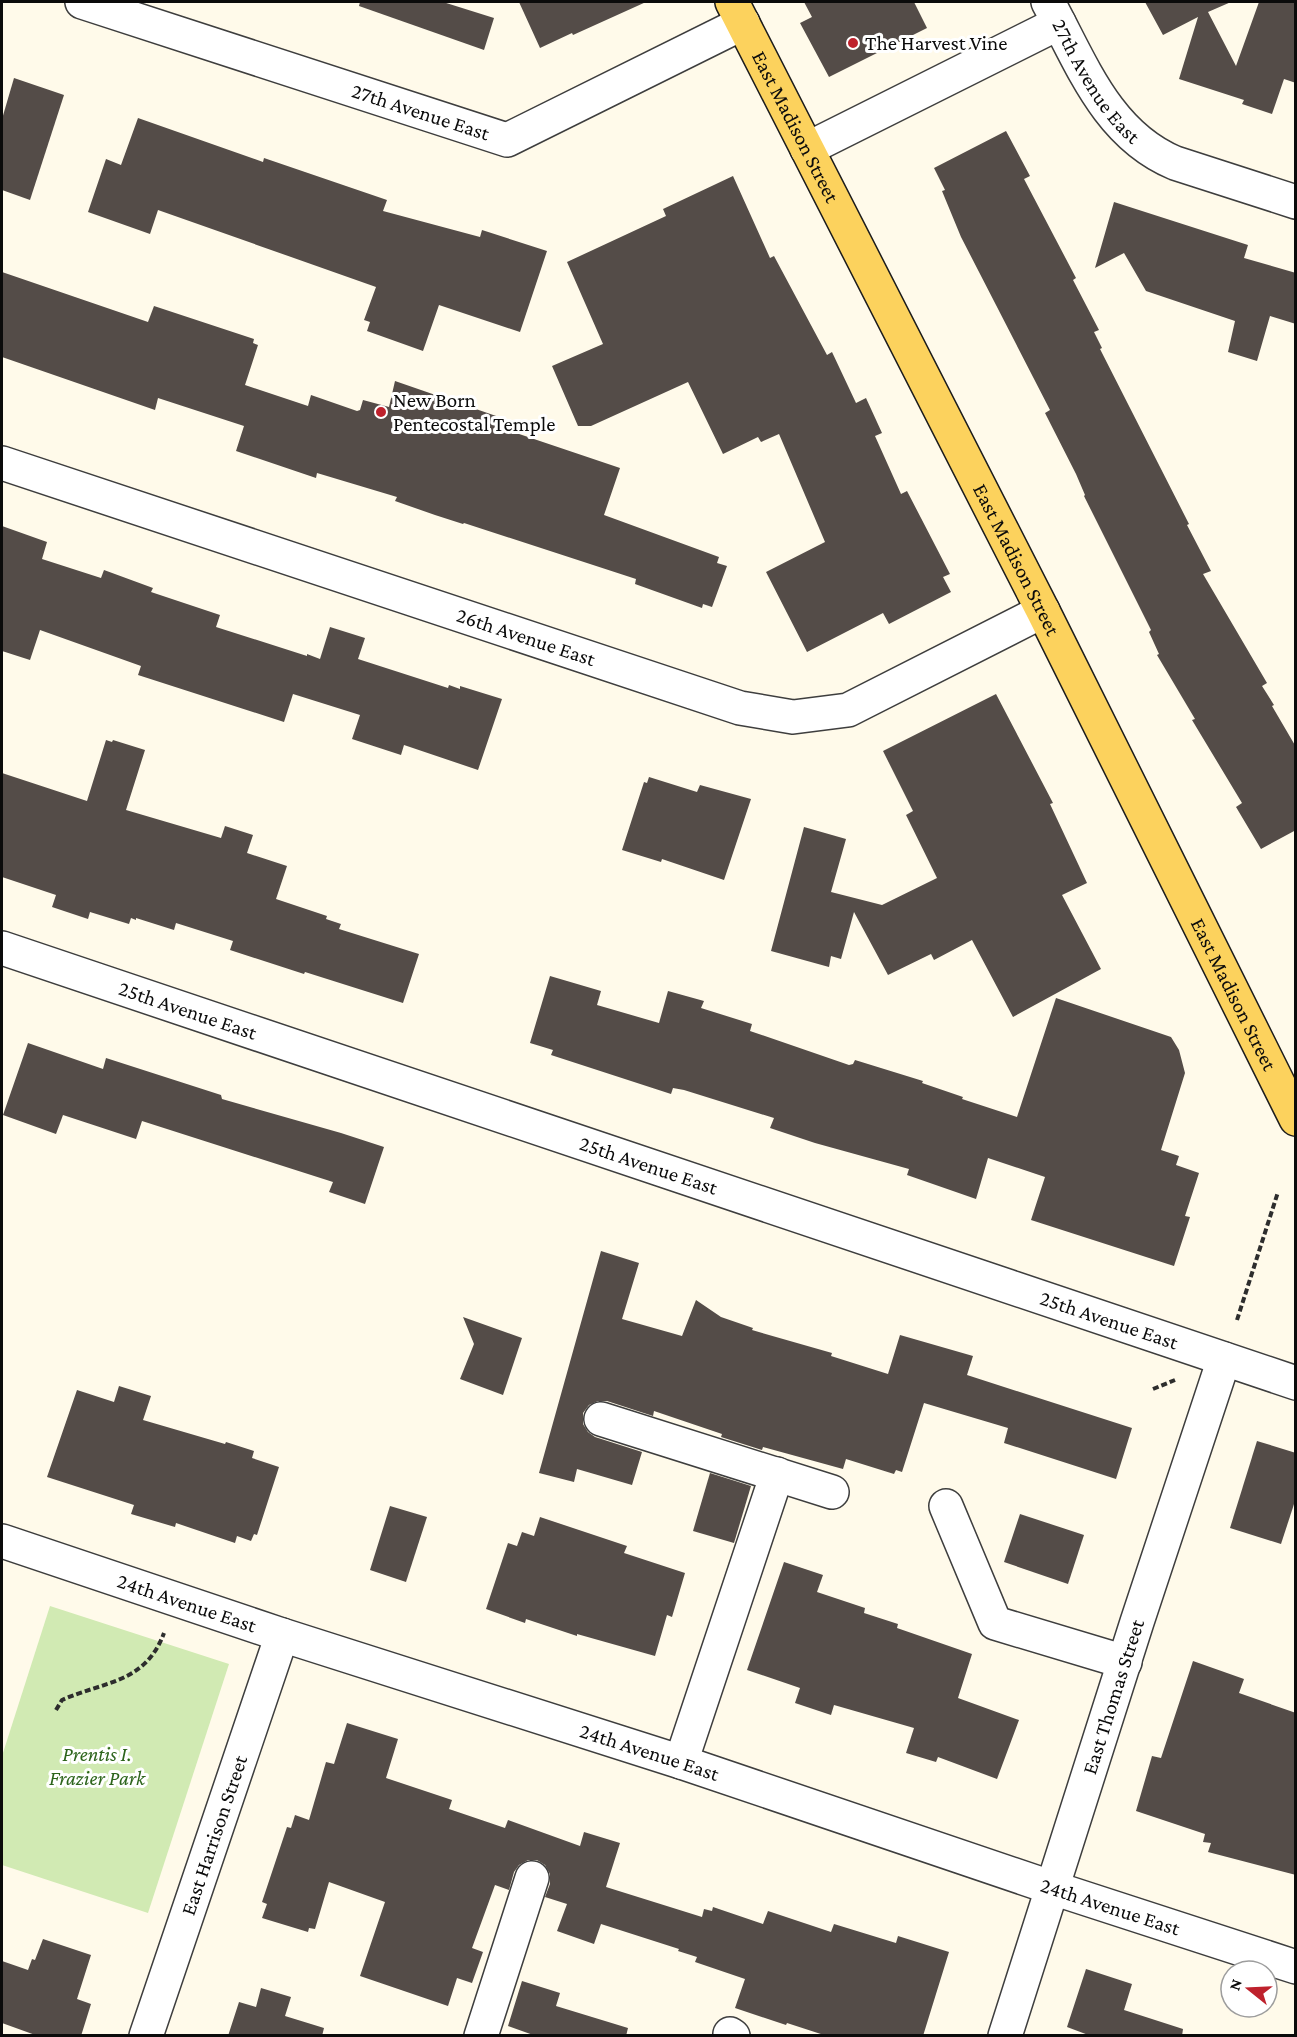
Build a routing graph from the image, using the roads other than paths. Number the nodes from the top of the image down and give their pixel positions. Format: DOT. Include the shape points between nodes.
graph roads {
  1 [pos="82,2"];
  2 [pos="738,12"];
  3 [pos="1054,12"];
  4 [pos="807,149"];
  5 [pos="1296,202"];
  6 [pos="2,463"];
  7 [pos="1043,611"];
  8 [pos="2,948"];
  9 [pos="1296,1119"];
  10 [pos="1224,1359"];
  11 [pos="1296,1383"];
  12 [pos="601,1419"];
  13 [pos="777,1474"];
  14 [pos="832,1492"];
  15 [pos="946,1506"];
  16 [pos="2,1541"];
  17 [pos="282,1635"];
  18 [pos="1125,1662"];
  19 [pos="681,1762"];
  20 [pos="532,1878"];
  21 [pos="1053,1888"];
  22 [pos="1296,1967"];
  23 [pos="146,2036"];
  24 [pos="481,2036"];
  25 [pos="1005,2036"];
  1 -- 2 [label="street, 27th Avenue East" via="507,140"];
  2 -- 4 [label="main road, East Madison Street"];
  3 -- 4 [label="street, 27th Avenue East"];
  3 -- 5 [label="street, 27th Avenue East" via="1091,85 1116,120 1140,143 1175,163"];
  4 -- 7 [label="main road, East Madison Street"];
  6 -- 7 [label="street, 26th Avenue East" via="740,708 793,717 848,710"];
  7 -- 9 [label="main road, East Madison Street"];
  8 -- 10 [label="street, 25th Avenue East"];
  10 -- 11 [label="street, 25th Avenue East"];
  10 -- 18 [label="street, East Thomas Street"];
  12 -- 13 [label="street"];
  13 -- 14 [label="street"];
  13 -- 19 [label="street"];
  15 -- 18 [label="street" via="995,1623"];
  16 -- 17 [label="street, 24th Avenue East"];
  17 -- 19 [label="street, 24th Avenue East"];
  17 -- 23 [label="street, East Harrison Street"];
  18 -- 21 [label="street, East Thomas Street"];
  19 -- 21 [label="street, 24th Avenue East"];
  20 -- 24 [label="street"];
  21 -- 22 [label="street, 24th Avenue East"];
  21 -- 25 [label="street, East Thomas Street"];
}
